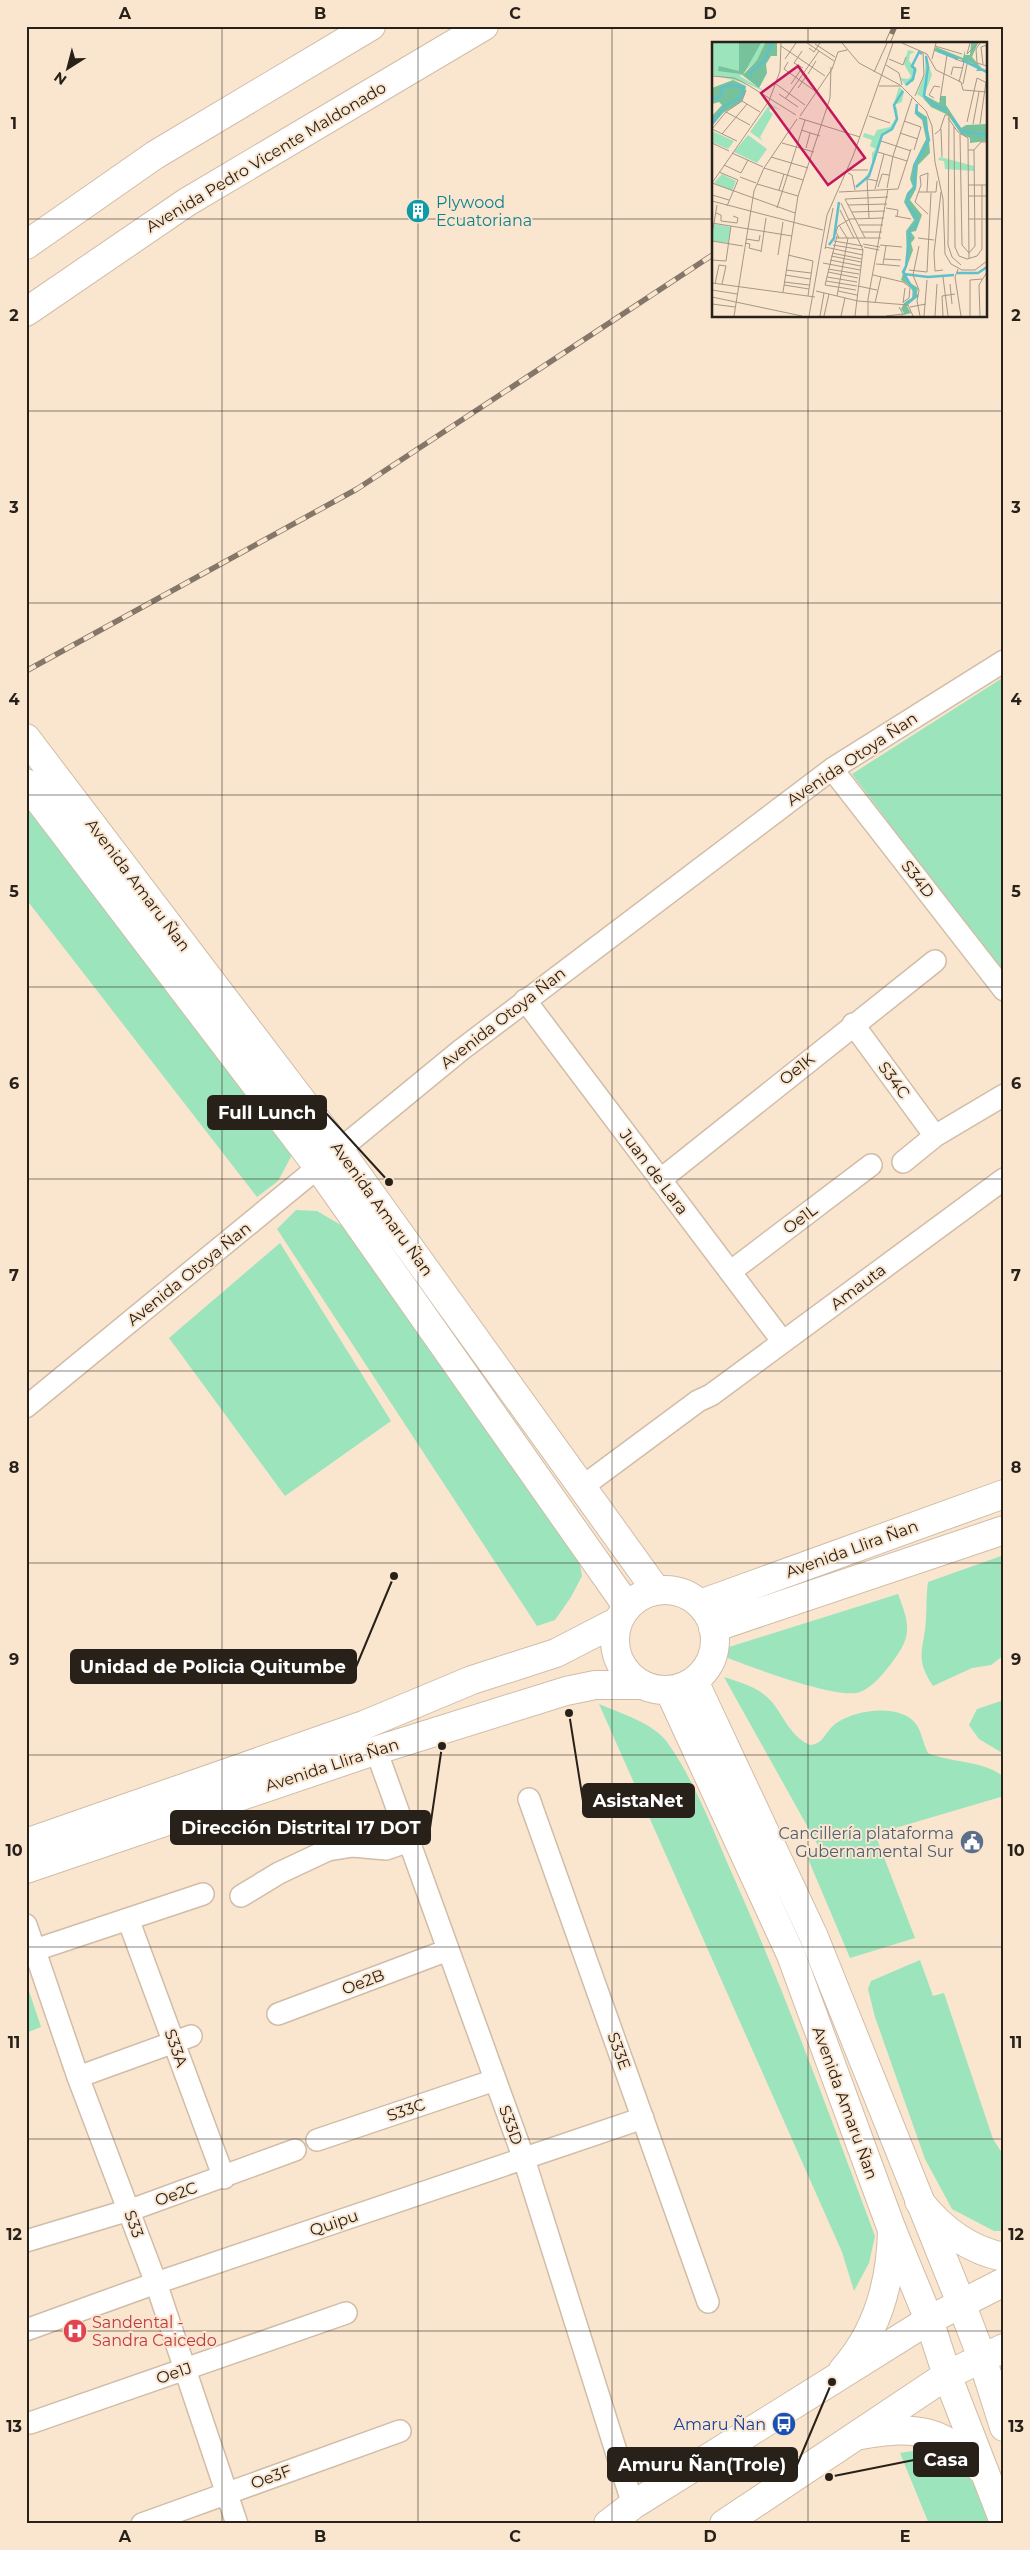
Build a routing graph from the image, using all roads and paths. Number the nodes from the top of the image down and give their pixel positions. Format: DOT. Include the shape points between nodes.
graph roads {
  1 [pos="371,26"];
  2 [pos="484,26"];
  3 [pos="26,245"];
  4 [pos="26,312"];
  5 [pos="1004,661"];
  6 [pos="26,738"];
  7 [pos="832,769"];
  8 [pos="26,783"];
  9 [pos="935,961"];
  10 [pos="1004,990"];
  11 [pos="525,1000"];
  12 [pos="852,1024"];
  13 [pos="1004,1095"];
  14 [pos="935,1136"];
  15 [pos="340,1151"];
  16 [pos="903,1162"];
  17 [pos="870,1165"];
  18 [pos="319,1168"];
  19 [pos="1004,1178"];
  20 [pos="660,1180"];
  21 [pos="730,1272"];
  22 [pos="783,1342"];
  23 [pos="26,1407"];
  24 [pos="582,1487"];
  25 [pos="1004,1494"];
  26 [pos="1004,1530"];
  27 [pos="656,1590"];
  28 [pos="700,1604"];
  29 [pos="623,1613"];
  30 [pos="713,1628"];
  31 [pos="694,1681"];
  32 [pos="642,1685"];
  33 [pos="669,1690"];
  34 [pos="376,1750"];
  35 [pos="529,1799"];
  36 [pos="409,1841"];
  37 [pos="26,1843"];
  38 [pos="26,1869"];
  39 [pos="203,1894"];
  40 [pos="241,1896"];
  41 [pos="128,1919"];
  42 [pos="26,1925"];
  43 [pos="36,1950"];
  44 [pos="448,1950"];
  45 [pos="278,2014"];
  46 [pos="182,2039"];
  47 [pos="78,2077"];
  48 [pos="495,2080"];
  49 [pos="642,2118"];
  50 [pos="316,2140"];
  51 [pos="294,2150"];
  52 [pos="524,2159"];
  53 [pos="224,2178"];
  54 [pos="919,2201"];
  55 [pos="129,2210"];
  56 [pos="892,2230"];
  57 [pos="26,2242"];
  58 [pos="1004,2257"];
  59 [pos="1004,2282"];
  60 [pos="156,2283"];
  61 [pos="708,2302"];
  62 [pos="961,2303"];
  63 [pos="346,2313"];
  64 [pos="929,2320"];
  65 [pos="26,2330"];
  66 [pos="993,2353"];
  67 [pos="183,2370"];
  68 [pos="947,2375"];
  69 [pos="832,2382"];
  70 [pos="30,2423"];
  71 [pos="1004,2427"];
  72 [pos="400,2431"];
  73 [pos="853,2437"];
  74 [pos="983,2471"];
  75 [pos="227,2493"];
  76 [pos="633,2505"];
  77 [pos="1004,2522"];
  78 [pos="142,2524"];
  79 [pos="237,2524"];
  80 [pos="608,2524"];
  81 [pos="724,2524"];
  1 -- 3 [label="main road" via="155,155"];
  2 -- 4 [label="main road, Avenida Pedro Vicente Maldonado" via="186,202"];
  5 -- 7 [label="street, Avenida Otoya Ñan"];
  6 -- 15 [label="main road, Avenida Amaru Ñan"];
  7 -- 10 [label="street, S34D"];
  7 -- 11 [label="street, Avenida Otoya Ñan"];
  8 -- 18 [label="main road, Avenida Amaru Ñan"];
  9 -- 12 [label="street, Oe1K"];
  11 -- 15 [label="street, Avenida Otoya Ñan"];
  11 -- 20 [label="street, Juan de Lara"];
  12 -- 14 [label="street, S34C"];
  12 -- 20 [label="street, Oe1K"];
  13 -- 14 [label="street"];
  14 -- 16 [label="street"];
  15 -- 18 [label="street, Avenida Otoya Ñan"];
  15 -- 24 [label="main road, Avenida Amaru Ñan"];
  17 -- 21 [label="street, Oe1L"];
  18 -- 23 [label="street, Avenida Otoya Ñan"];
  18 -- 29 [label="main road, Avenida Amaru Ñan"];
  19 -- 22 [label="street, Amauta"];
  20 -- 21 [label="street, Juan de Lara"];
  21 -- 22 [label="street, Juan de Lara"];
  22 -- 24 [label="street, Amauta"];
  24 -- 27 [label="main road, Avenida Amaru Ñan"];
  25 -- 28 [label="main road, Avenida Llira Ñan"];
  26 -- 30 [label="main road, Avenida Llira Ñan"];
  27 -- 28 [label="main road" via="680,1592"];
  27 -- 29 [label="main road" via="640,1596"];
  28 -- 30 [label="main road"];
  29 -- 32 [label="main road" via="615,1639 618,1657 627,1673"];
  29 -- 37 [label="main road, Avenida Llira Ñan" via="556,1653 472,1680 364,1725"];
  30 -- 31 [label="main road" via="714,1648 708,1667"];
  31 -- 33 [label="main road" via="682,1688"];
  31 -- 54 [label="main road, Avenida Amaru Ñan" via="814,1937"];
  32 -- 33 [label="main road"];
  32 -- 34 [label="main road, Avenida Llira Ñan" via="595,1685 566,1691"];
  33 -- 56 [label="main road, Avenida Amaru Ñan" via="790,1955"];
  34 -- 36 [label="street, S33D"];
  34 -- 38 [label="main road, Avenida Llira Ñan"];
  35 -- 49 [label="street, S33E"];
  36 -- 40 [label="street" via="386,1849 353,1846 328,1850 279,1873"];
  36 -- 44 [label="street, S33D"];
  39 -- 41 [label="street"];
  41 -- 43 [label="street"];
  41 -- 46 [label="street, S33A"];
  42 -- 43 [label="street, S33"];
  43 -- 47 [label="street, S33"];
  44 -- 45 [label="street, Oe2B"];
  44 -- 48 [label="street, S33D"];
  46 -- 47 [label="street"];
  46 -- 53 [label="street, S33A"];
  47 -- 55 [label="street, S33"];
  48 -- 50 [label="street, S33C"];
  48 -- 52 [label="street, S33D"];
  49 -- 52 [label="street, Quipu"];
  49 -- 61 [label="street, S33E"];
  51 -- 53 [label="street, Oe2C"];
  52 -- 60 [label="street, Quipu"];
  52 -- 76 [label="street, S33D"];
  53 -- 55 [label="street, Oe2C"];
  54 -- 58 [label="main road" via="945,2230 961,2241 978,2250"];
  54 -- 62 [label="main road, Avenida Amaru Ñan"];
  55 -- 57 [label="street, Oe2C"];
  55 -- 60 [label="street, S33"];
  56 -- 64 [label="main road, Avenida Amaru Ñan"];
  56 -- 69 [label="main road" via="891,2256 881,2305 860,2346"];
  59 -- 62 [label="main road"];
  60 -- 65 [label="street, Quipu"];
  60 -- 67 [label="street, S33"];
  62 -- 64 [label="main road"];
  62 -- 66 [label="main road, Avenida Amaru Ñan"];
  63 -- 67 [label="street, Oe1J"];
  64 -- 68 [label="main road, Avenida Amaru Ñan"];
  64 -- 69 [label="main road"];
  66 -- 68 [label="main road"];
  66 -- 71 [label="main road, Avenida Amaru Ñan"];
  67 -- 70 [label="street, Oe1J"];
  67 -- 75 [label="street, S33"];
  68 -- 73 [label="main road"];
  68 -- 74 [label="main road, Avenida Amaru Ñan"];
  69 -- 76 [label="main road"];
  72 -- 75 [label="street, Oe3F"];
  73 -- 74 [label="main road" via="894,2429 935,2435 962,2450"];
  73 -- 81 [label="main road"];
  74 -- 77 [label="main road, Avenida Amaru Ñan"];
  75 -- 78 [label="street, Oe3F"];
  75 -- 79 [label="street, S33"];
  76 -- 80 [label="main road"];
}
